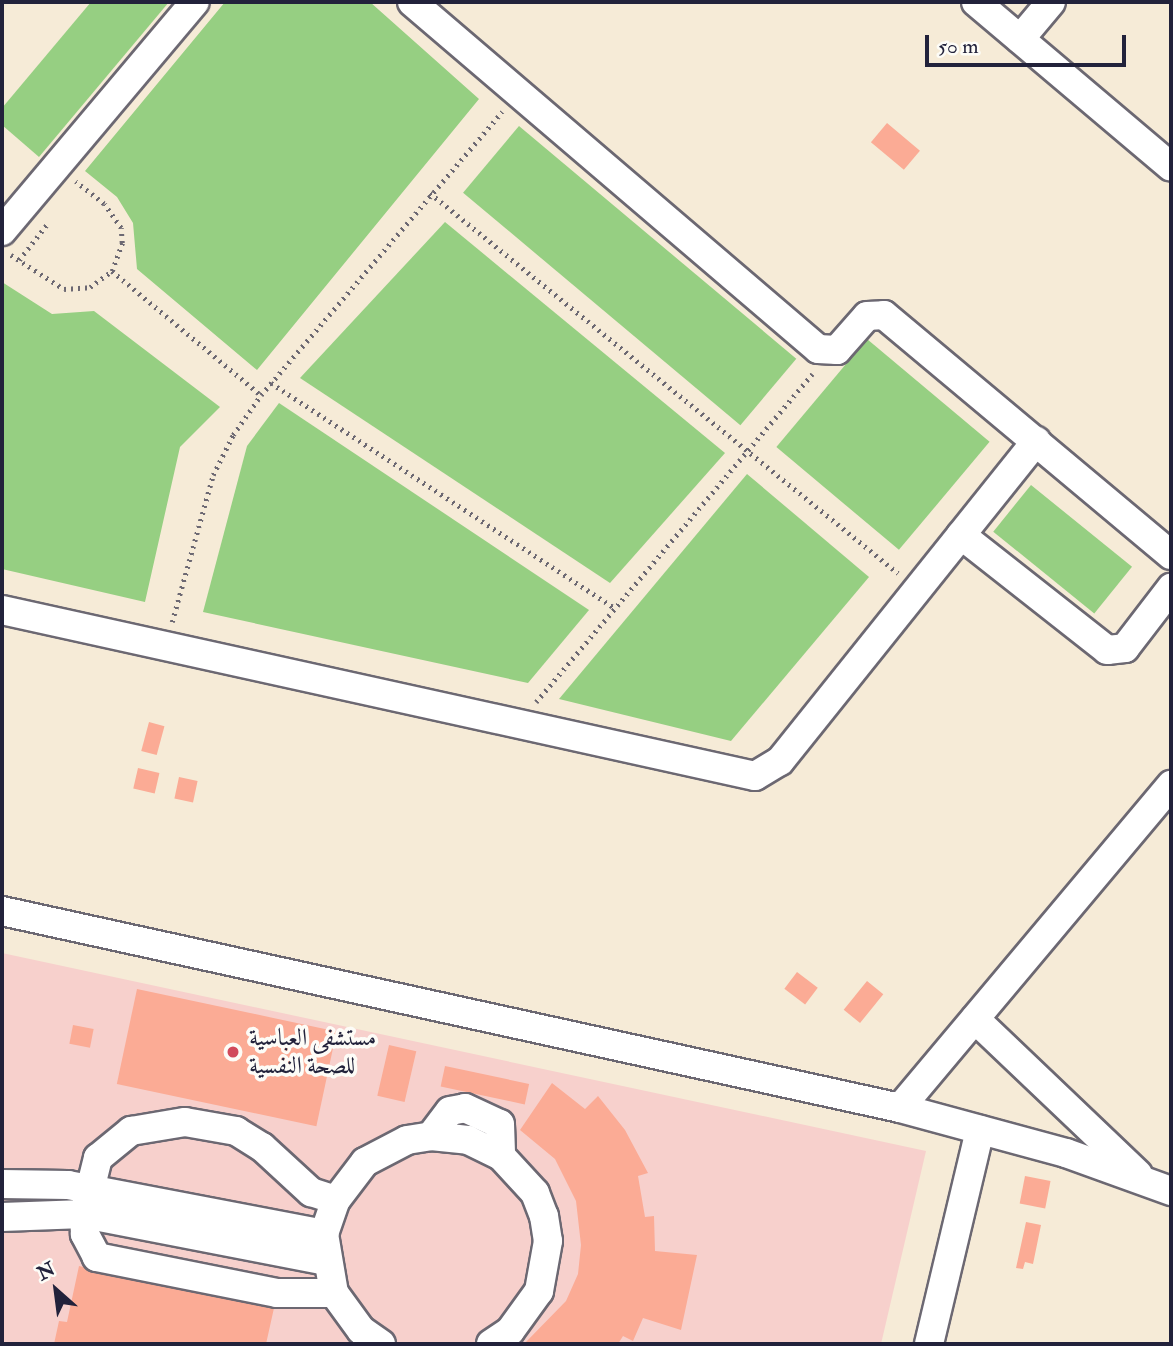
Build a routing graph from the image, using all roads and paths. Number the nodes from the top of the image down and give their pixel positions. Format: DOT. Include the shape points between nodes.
graph roads {
  1 [pos="195,2"];
  2 [pos="412,2"];
  3 [pos="976,2"];
  4 [pos="1051,2"];
  5 [pos="1020,39"];
  6 [pos="520,93"];
  7 [pos="55,166"];
  8 [pos="1171,167"];
  9 [pos="430,193"];
  10 [pos="2,231"];
  11 [pos="2,248"];
  12 [pos="112,271"];
  13 [pos="830,353"];
  14 [pos="271,383"];
  15 [pos="261,395"];
  16 [pos="1036,441"];
  17 [pos="750,450"];
  18 [pos="961,535"];
  19 [pos="1171,555"];
  20 [pos="1171,588"];
  21 [pos="917,589"];
  22 [pos="616,609"];
  23 [pos="2,610"];
  24 [pos="164,646"];
  25 [pos="517,724"];
  26 [pos="1171,785"];
  27 [pos="2,911"];
  28 [pos="975,1019"];
  29 [pos="900,1108"];
  30 [pos="980,1130"];
  31 [pos="1144,1180"];
  32 [pos="2,1184"];
  33 [pos="1171,1191"];
  34 [pos="336,1200"];
  35 [pos="86,1202"];
  36 [pos="2,1217"];
  37 [pos="325,1247"];
  38 [pos="334,1293"];
  39 [pos="381,1344"];
  40 [pos="491,1344"];
  41 [pos="929,1344"];
  1 -- 7 [label="lane"];
  2 -- 6 [label="lane"];
  3 -- 5 [label="lane"];
  4 -- 5 [label="lane"];
  5 -- 8 [label="lane"];
  6 -- 9 [label="path"];
  6 -- 13 [label="lane" via="818,349"];
  7 -- 10 [label="lane"];
  7 -- 12 [label="path" via="114,215 122,243"];
  9 -- 14 [label="path"];
  9 -- 17 [label="path"];
  11 -- 12 [label="path" via="64,289 90,287"];
  12 -- 15 [label="path"];
  13 -- 16 [label="lane" via="867,316 884,315"];
  13 -- 17 [label="path"];
  14 -- 15 [label="path"];
  14 -- 22 [label="path"];
  15 -- 24 [label="path" via="213,475"];
  16 -- 18 [label="lane"];
  16 -- 19 [label="lane"];
  17 -- 21 [label="path"];
  17 -- 22 [label="path"];
  18 -- 20 [label="lane" via="1107,650 1125,648"];
  18 -- 21 [label="lane"];
  21 -- 25 [label="lane" via="780,761 755,776"];
  22 -- 25 [label="path"];
  23 -- 24 [label="lane"];
  24 -- 25 [label="lane"];
  26 -- 28 [label="lane"];
  27 -- 29 [label="lane"];
  28 -- 29 [label="lane"];
  28 -- 31 [label="lane"];
  29 -- 30 [label="lane"];
  30 -- 31 [label="lane"];
  30 -- 41 [label="lane"];
  31 -- 33 [label="lane"];
  32 -- 35 [label="lane" via="68,1185"];
  34 -- 35 [label="lane" via="311,1192 262,1147 236,1131 184,1122 131,1131 98,1158"];
  34 -- 37 [label="lane"];
  34 -- 40 [label="lane" via="365,1162 407,1140 431,1136 468,1140 501,1156 535,1193 548,1241 539,1291 510,1331"];
  35 -- 36 [label="lane"];
  35 -- 37 [label="lane"];
  35 -- 38 [label="lane" via="85,1234 97,1257 277,1293"];
  37 -- 38 [label="lane"];
  38 -- 39 [label="lane" via="361,1329"];
}
